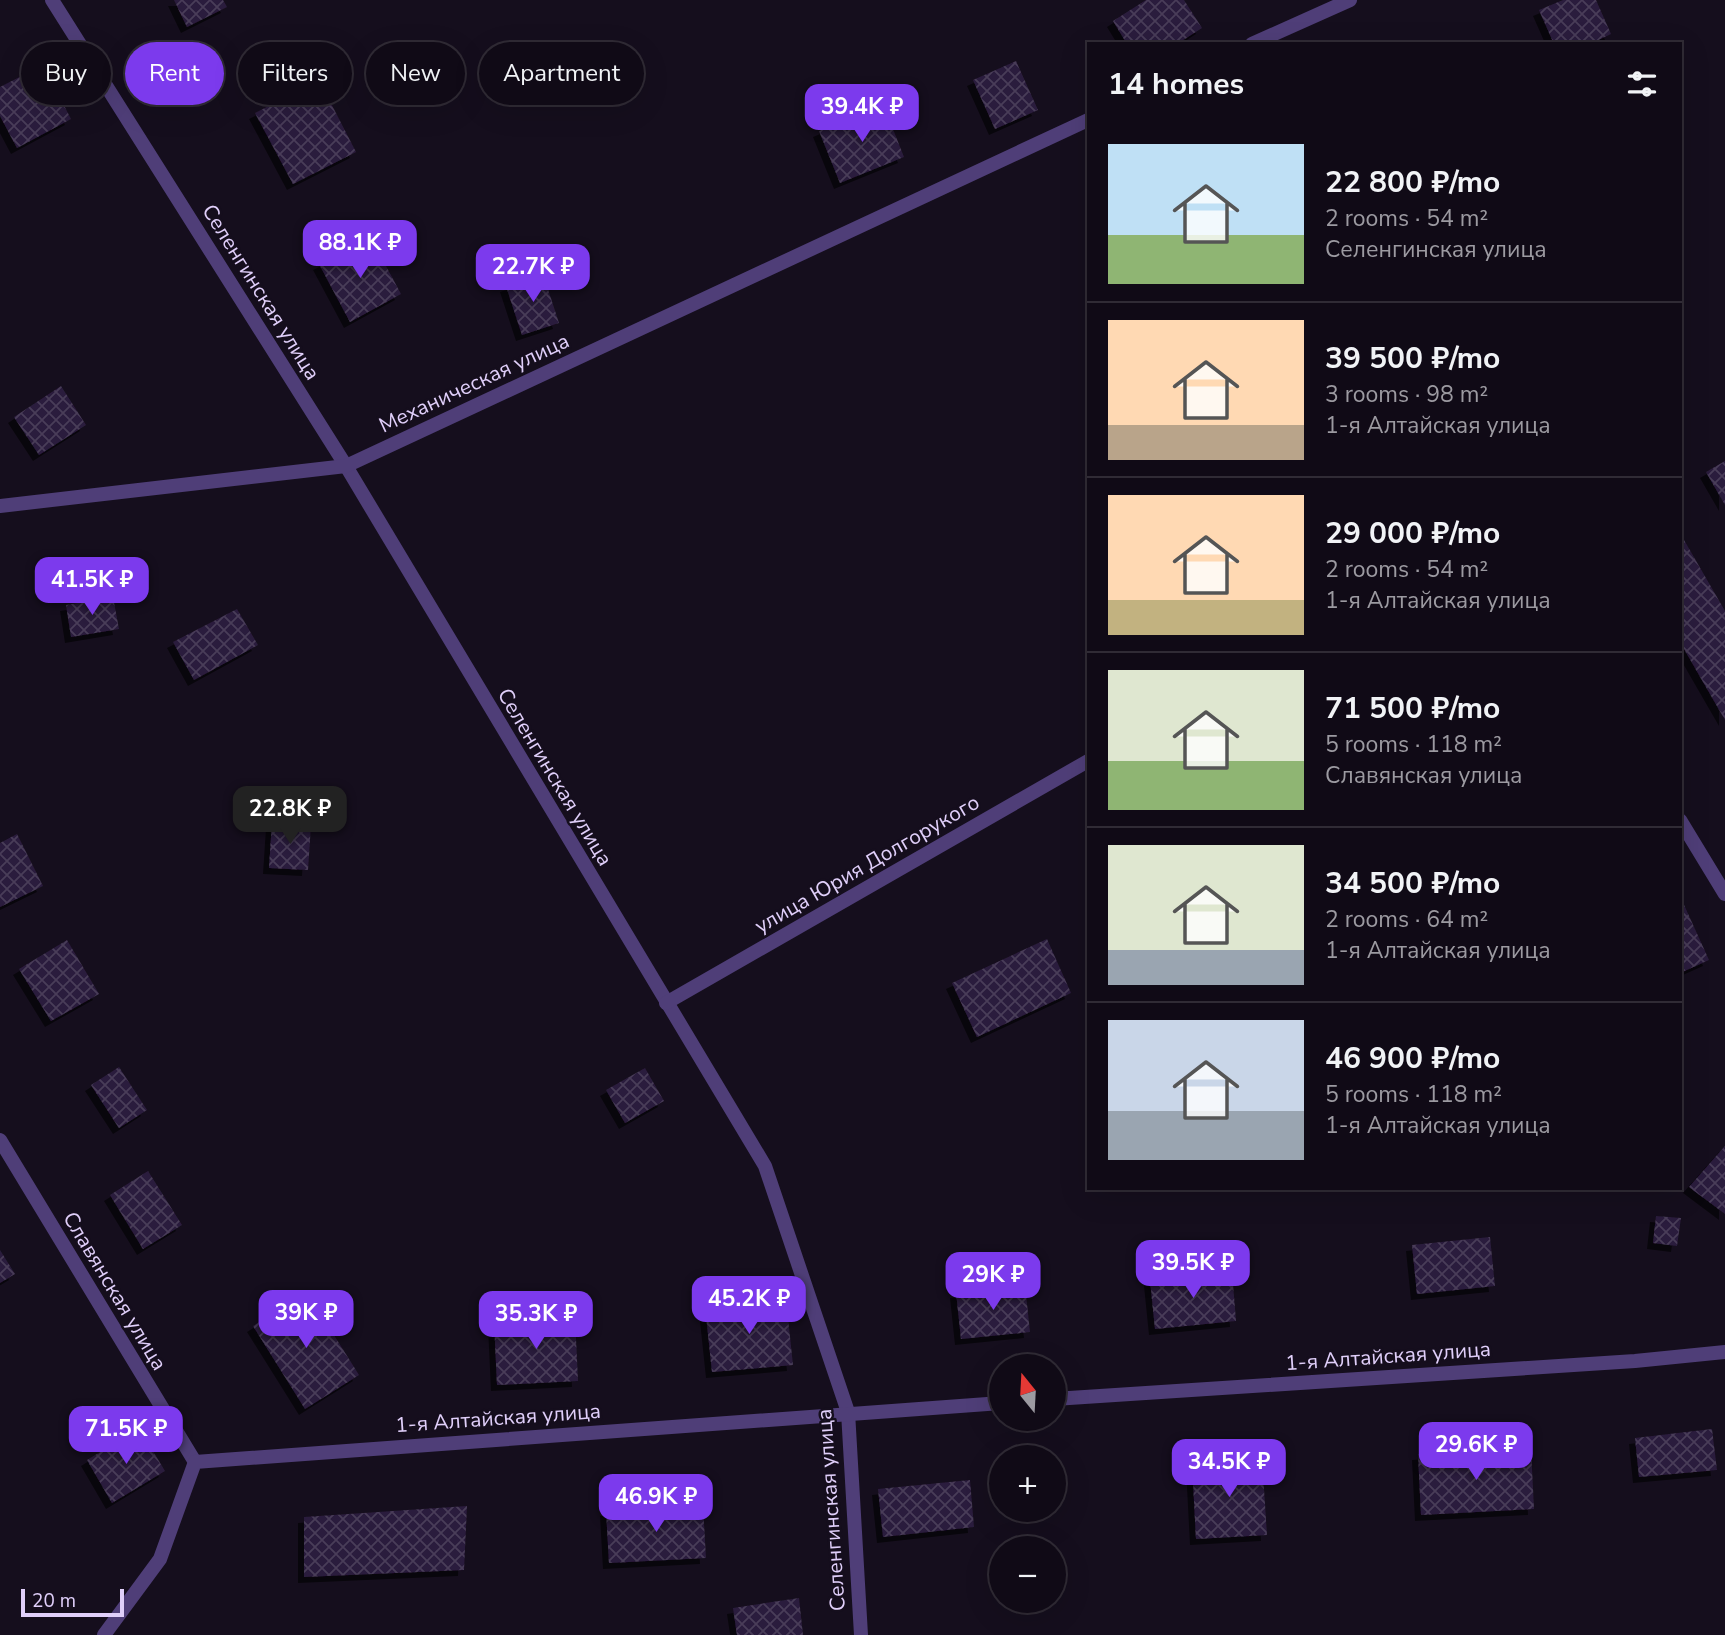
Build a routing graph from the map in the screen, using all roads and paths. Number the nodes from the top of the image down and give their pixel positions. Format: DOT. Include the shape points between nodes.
graph roads {
  1 [pos="52,0"];
  2 [pos="1350,0"];
  3 [pos="1256,42"];
  4 [pos="1087,120"];
  5 [pos="346,466"];
  6 [pos="0,506"];
  7 [pos="1087,762"];
  8 [pos="1682,823"];
  9 [pos="1725,894"];
  10 [pos="666,1003"];
  11 [pos="0,1140"];
  12 [pos="1725,1352"];
  13 [pos="1066,1398"];
  14 [pos="989,1403"];
  15 [pos="848,1412"];
  16 [pos="195,1462"];
  17 [pos="104,1635"];
  18 [pos="861,1635"];
  1 -- 5 [label="street, Селенгинская улица"];
  2 -- 3 [label="street"];
  4 -- 5 [label="street, Механическая улица"];
  5 -- 6 [label="street, Механическая улица"];
  5 -- 10 [label="street, Селенгинская улица"];
  7 -- 10 [label="street, улица Юрия Долгорукого"];
  8 -- 9 [label="street"];
  10 -- 15 [label="street, Селенгинская улица" via="765,1166"];
  11 -- 16 [label="street, Славянская улица"];
  12 -- 13 [label="street, 1-я Алтайская улица"];
  14 -- 15 [label="street, 1-я Алтайская улица"];
  15 -- 16 [label="street, 1-я Алтайская улица"];
  15 -- 18 [label="street, Селенгинская улица"];
  16 -- 17 [label="street" via="160,1559"];
}
